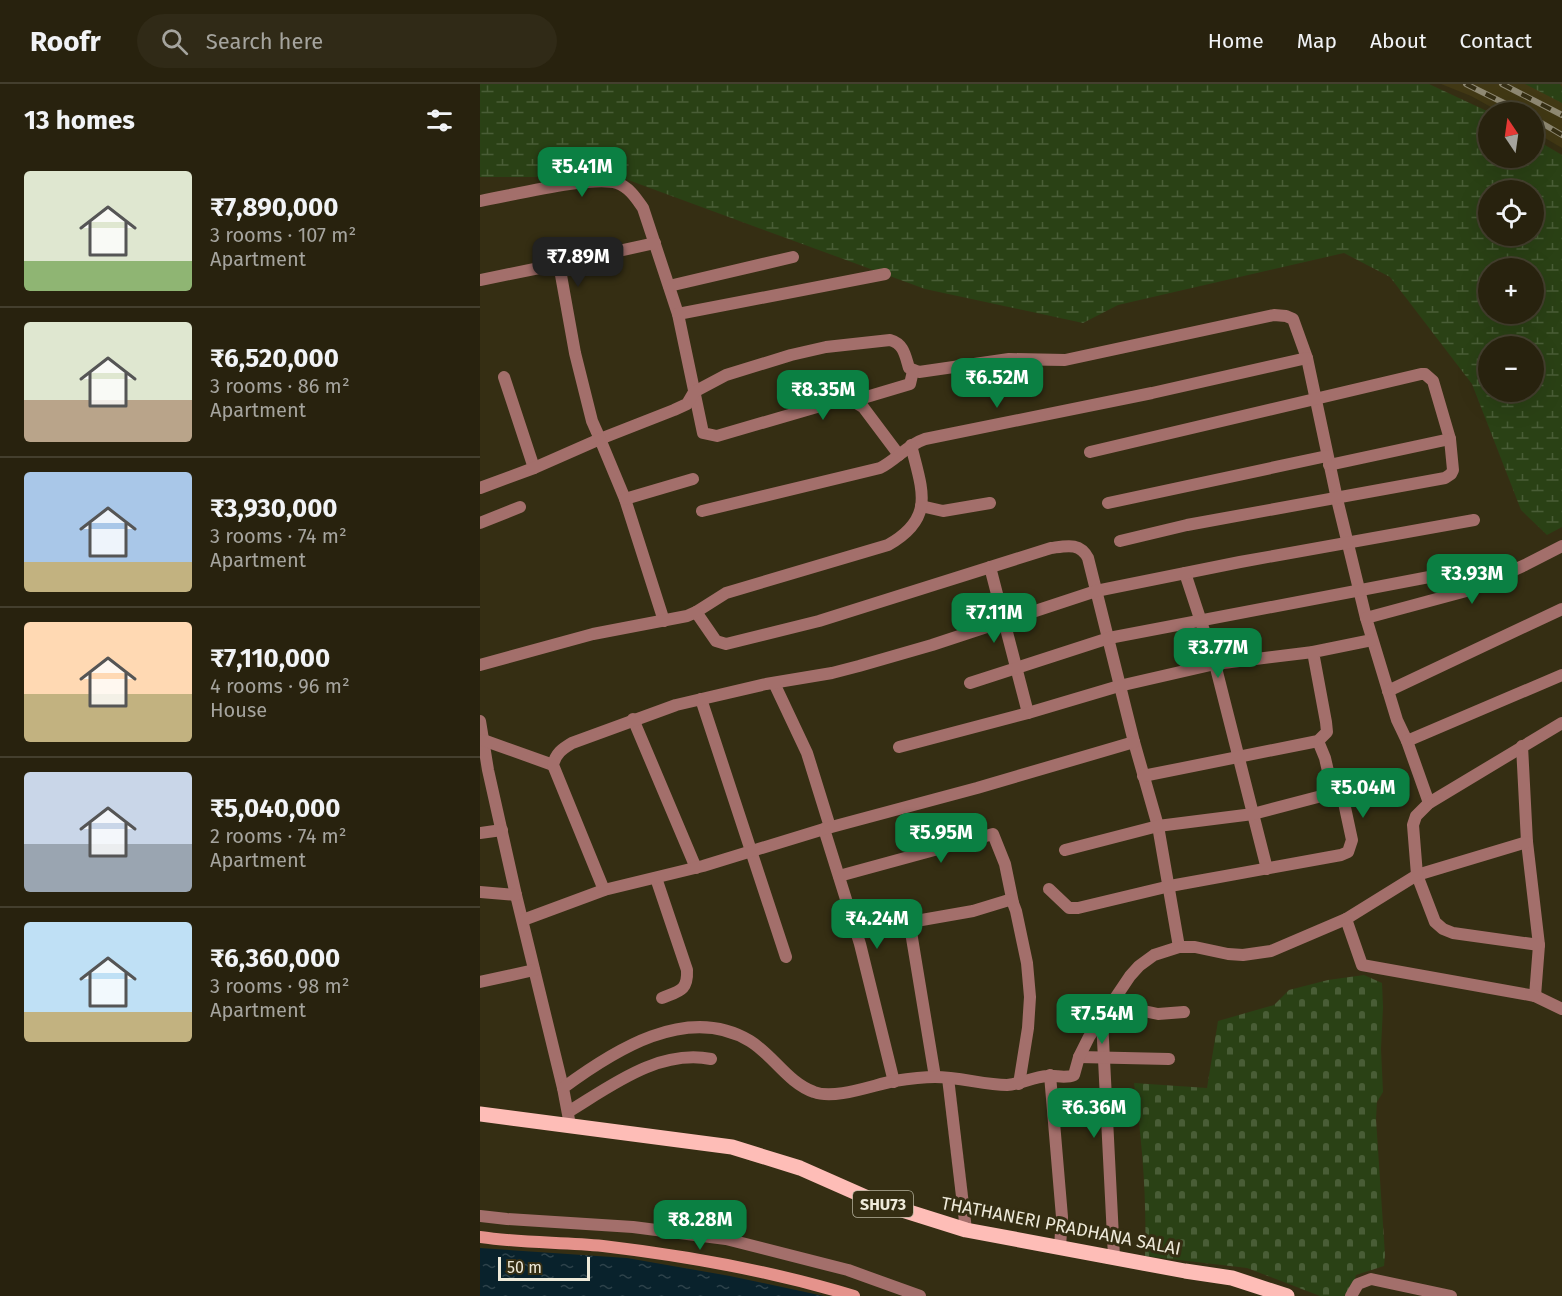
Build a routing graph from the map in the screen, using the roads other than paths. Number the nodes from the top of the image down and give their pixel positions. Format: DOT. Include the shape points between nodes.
graph roads {
  1 [pos="480,201"];
  2 [pos="655,243"];
  3 [pos="793,257"];
  4 [pos="559,264"];
  5 [pos="885,274"];
  6 [pos="480,280"];
  7 [pos="669,286"];
  8 [pos="678,314"];
  9 [pos="1307,358"];
  10 [pos="913,371"];
  11 [pos="504,377"];
  12 [pos="694,392"];
  13 [pos="1316,400"];
  14 [pos="854,401"];
  15 [pos="600,439"];
  16 [pos="1450,439"];
  17 [pos="911,445"];
  18 [pos="1090,452"];
  19 [pos="898,455"];
  20 [pos="1328,460"];
  21 [pos="534,468"];
  22 [pos="693,478"];
  23 [pos="480,488"];
  24 [pos="625,499"];
  25 [pos="1337,499"];
  26 [pos="1108,502"];
  27 [pos="990,503"];
  28 [pos="921,506"];
  29 [pos="520,507"];
  30 [pos="702,511"];
  31 [pos="1474,520"];
  32 [pos="480,523"];
  33 [pos="1120,541"];
  34 [pos="1347,544"];
  35 [pos="1562,546"];
  36 [pos="990,567"];
  37 [pos="1471,569"];
  38 [pos="1185,573"];
  39 [pos="1096,591"];
  40 [pos="1359,591"];
  41 [pos="1562,609"];
  42 [pos="696,612"];
  43 [pos="1366,618"];
  44 [pos="1202,620"];
  45 [pos="664,621"];
  46 [pos="1004,621"];
  47 [pos="1109,638"];
  48 [pos="1372,640"];
  49 [pos="1313,652"];
  50 [pos="1215,664"];
  51 [pos="480,665"];
  52 [pos="1016,668"];
  53 [pos="1562,675"];
  54 [pos="774,683"];
  55 [pos="970,683"];
  56 [pos="1119,686"];
  57 [pos="1388,691"];
  58 [pos="701,699"];
  59 [pos="1028,713"];
  60 [pos="633,719"];
  61 [pos="480,721"];
  62 [pos="1562,723"];
  63 [pos="483,740"];
  64 [pos="1318,741"];
  65 [pos="1407,741"];
  66 [pos="1134,742"];
  67 [pos="1522,746"];
  68 [pos="899,747"];
  69 [pos="1237,757"];
  70 [pos="554,765"];
  71 [pos="484,771"];
  72 [pos="1143,776"];
  73 [pos="1333,793"];
  74 [pos="1429,803"];
  75 [pos="1253,814"];
  76 [pos="1158,826"];
  77 [pos="827,828"];
  78 [pos="502,830"];
  79 [pos="480,833"];
  80 [pos="1527,842"];
  81 [pos="1065,850"];
  82 [pos="750,851"];
  83 [pos="696,868"];
  84 [pos="1267,869"];
  85 [pos="1417,875"];
  86 [pos="839,876"];
  87 [pos="656,878"];
  88 [pos="1170,886"];
  89 [pos="1049,889"];
  90 [pos="604,890"];
  91 [pos="480,892"];
  92 [pos="516,895"];
  93 [pos="1013,903"];
  94 [pos="1346,919"];
  95 [pos="523,920"];
  96 [pos="1539,945"];
  97 [pos="1179,946"];
  98 [pos="786,957"];
  99 [pos="534,970"];
  100 [pos="480,982"];
  101 [pos="1535,996"];
  102 [pos="662,998"];
  103 [pos="1111,1004"];
  104 [pos="1562,1009"];
  105 [pos="1184,1012"];
  106 [pos="1102,1020"];
  107 [pos="1079,1057"];
  108 [pos="711,1059"];
  109 [pos="1105,1059"];
  110 [pos="1169,1059"];
  111 [pos="1050,1075"];
  112 [pos="941,1078"];
  113 [pos="894,1082"];
  114 [pos="1019,1084"];
  115 [pos="563,1088"];
  116 [pos="480,1114"];
  117 [pos="569,1118"];
  118 [pos="480,1216"];
  119 [pos="966,1230"];
  120 [pos="480,1237"];
  121 [pos="1060,1246"];
  122 [pos="1114,1257"];
  123 [pos="854,1296"];
  124 [pos="920,1296"];
  125 [pos="1287,1296"];
  126 [pos="1351,1296"];
  127 [pos="1451,1296"];
  1 -- 2 [label="street" via="597,180 618,183 633,193 643,208"];
  2 -- 4 [label="street"];
  2 -- 7 [label="street"];
  3 -- 7 [label="street"];
  4 -- 6 [label="street"];
  4 -- 15 [label="street" via="575,353"];
  5 -- 8 [label="street"];
  7 -- 8 [label="street"];
  8 -- 12 [label="street"];
  9 -- 10 [label="street" via="1293,319 1274,315 1065,360 1009,359"];
  9 -- 13 [label="street"];
  9 -- 17 [label="street"];
  10 -- 12 [label="street" via="902,347 890,340 791,355 726,375"];
  10 -- 14 [label="street" via="910,384"];
  11 -- 21 [label="street"];
  12 -- 14 [label="street" via="703,433 717,436 834,402"];
  12 -- 15 [label="street" via="687,404"];
  13 -- 16 [label="street" via="1425,374 1433,381"];
  13 -- 18 [label="street"];
  13 -- 20 [label="street"];
  14 -- 19 [label="street" via="863,407"];
  15 -- 21 [label="street"];
  15 -- 24 [label="street"];
  16 -- 20 [label="street"];
  16 -- 25 [label="street" via="1453,463 1451,474 1445,478"];
  17 -- 19 [label="street"];
  17 -- 28 [label="street" via="920,480"];
  19 -- 30 [label="street" via="880,468"];
  20 -- 25 [label="street"];
  20 -- 26 [label="street"];
  21 -- 23 [label="street"];
  22 -- 24 [label="street"];
  24 -- 45 [label="street"];
  25 -- 33 [label="street"];
  25 -- 34 [label="street"];
  27 -- 28 [label="street" via="943,511"];
  28 -- 42 [label="street" via="913,528 888,545 726,593"];
  29 -- 32 [label="street"];
  31 -- 34 [label="street"];
  34 -- 38 [label="street"];
  34 -- 40 [label="street"];
  35 -- 43 [label="street" via="1470,590"];
  36 -- 39 [label="street" via="1051,548 1078,546 1088,558"];
  36 -- 42 [label="street" via="819,621 726,644 716,641"];
  36 -- 46 [label="street"];
  37 -- 40 [label="street"];
  38 -- 39 [label="street"];
  38 -- 44 [label="street"];
  39 -- 46 [label="street"];
  39 -- 47 [label="street"];
  40 -- 43 [label="street"];
  40 -- 44 [label="street"];
  41 -- 57 [label="street"];
  42 -- 45 [label="street"];
  43 -- 48 [label="street"];
  44 -- 47 [label="street"];
  44 -- 50 [label="street"];
  45 -- 51 [label="street" via="593,634"];
  46 -- 52 [label="street"];
  46 -- 54 [label="street" via="832,674"];
  47 -- 52 [label="street"];
  47 -- 56 [label="street"];
  48 -- 49 [label="street"];
  48 -- 57 [label="street"];
  49 -- 50 [label="street"];
  49 -- 64 [label="street" via="1327,732"];
  50 -- 56 [label="street"];
  50 -- 69 [label="street"];
  52 -- 55 [label="street"];
  52 -- 59 [label="street"];
  53 -- 65 [label="street"];
  54 -- 58 [label="street"];
  54 -- 77 [label="street" via="807,753"];
  56 -- 59 [label="street"];
  56 -- 66 [label="street"];
  57 -- 65 [label="street"];
  58 -- 60 [label="street"];
  58 -- 82 [label="street"];
  59 -- 68 [label="street"];
  60 -- 70 [label="street" via="572,742 555,757"];
  60 -- 83 [label="street"];
  61 -- 63 [label="street"];
  62 -- 67 [label="street"];
  63 -- 70 [label="street"];
  63 -- 71 [label="street"];
  64 -- 69 [label="street"];
  64 -- 73 [label="street"];
  65 -- 74 [label="street"];
  66 -- 72 [label="street"];
  66 -- 77 [label="street"];
  67 -- 74 [label="street"];
  67 -- 80 [label="street"];
  69 -- 72 [label="street"];
  69 -- 75 [label="street"];
  70 -- 90 [label="street"];
  71 -- 78 [label="street"];
  72 -- 76 [label="street"];
  73 -- 75 [label="street"];
  73 -- 84 [label="street" via="1343,798 1346,805 1352,840 1348,852"];
  74 -- 85 [label="street" via="1413,825"];
  75 -- 76 [label="street"];
  75 -- 84 [label="street"];
  76 -- 81 [label="street"];
  76 -- 88 [label="street"];
  77 -- 82 [label="street"];
  77 -- 86 [label="street"];
  78 -- 79 [label="street"];
  78 -- 92 [label="street"];
  80 -- 85 [label="street"];
  80 -- 96 [label="street"];
  82 -- 83 [label="street"];
  82 -- 98 [label="street"];
  83 -- 87 [label="street"];
  84 -- 88 [label="street"];
  85 -- 94 [label="street"];
  85 -- 96 [label="street" via="1436,922 1443,929"];
  86 -- 93 [label="street" via="993,834 1005,864"];
  86 -- 113 [label="street"];
  87 -- 90 [label="street"];
  87 -- 102 [label="street" via="687,970 686,985"];
  88 -- 89 [label="street" via="1078,908 1069,908"];
  88 -- 97 [label="street"];
  90 -- 95 [label="street"];
  91 -- 92 [label="street"];
  92 -- 95 [label="street"];
  93 -- 112 [label="street" via="1004,901 916,921 910,926"];
  93 -- 114 [label="street" via="1030,988"];
  94 -- 97 [label="street" via="1271,951 1243,955"];
  94 -- 101 [label="street" via="1362,965"];
  95 -- 99 [label="street"];
  96 -- 101 [label="street"];
  97 -- 103 [label="street" via="1154,955 1139,966"];
  99 -- 100 [label="street"];
  99 -- 115 [label="street"];
  101 -- 104 [label="street"];
  103 -- 105 [label="street" via="1158,1014"];
  103 -- 106 [label="street"];
  106 -- 107 [label="street"];
  106 -- 109 [label="street"];
  107 -- 109 [label="street"];
  107 -- 111 [label="street" via="1074,1075"];
  108 -- 117 [label="street" via="695,1056 660,1062 608,1088"];
  109 -- 110 [label="street"];
  109 -- 122 [label="street"];
  111 -- 114 [label="street"];
  111 -- 121 [label="street" via="1062,1216"];
  112 -- 113 [label="street"];
  112 -- 114 [label="street"];
  112 -- 119 [label="street"];
  113 -- 115 [label="street" via="827,1095 814,1092 795,1081 750,1041 725,1031 681,1028 623,1048"];
  115 -- 117 [label="street"];
  116 -- 117 [label="main road, THATHANERI PRADHANA SALAI / SHU73"];
  117 -- 119 [label="main road, THATHANERI PRADHANA SALAI / SHU73" via="732,1147 800,1168 877,1202"];
  118 -- 124 [label="street" via="633,1227 726,1239 848,1270"];
  119 -- 121 [label="main road, THATHANERI PRADHANA SALAI / SHU73"];
  120 -- 123 [label="main road" via="696,1258 803,1280"];
  121 -- 122 [label="main road, THATHANERI PRADHANA SALAI / SHU73"];
  122 -- 125 [label="main road, THATHANERI PRADHANA SALAI / SHU73" via="1232,1278"];
  126 -- 127 [label="street" via="1358,1284 1371,1280"];
}
